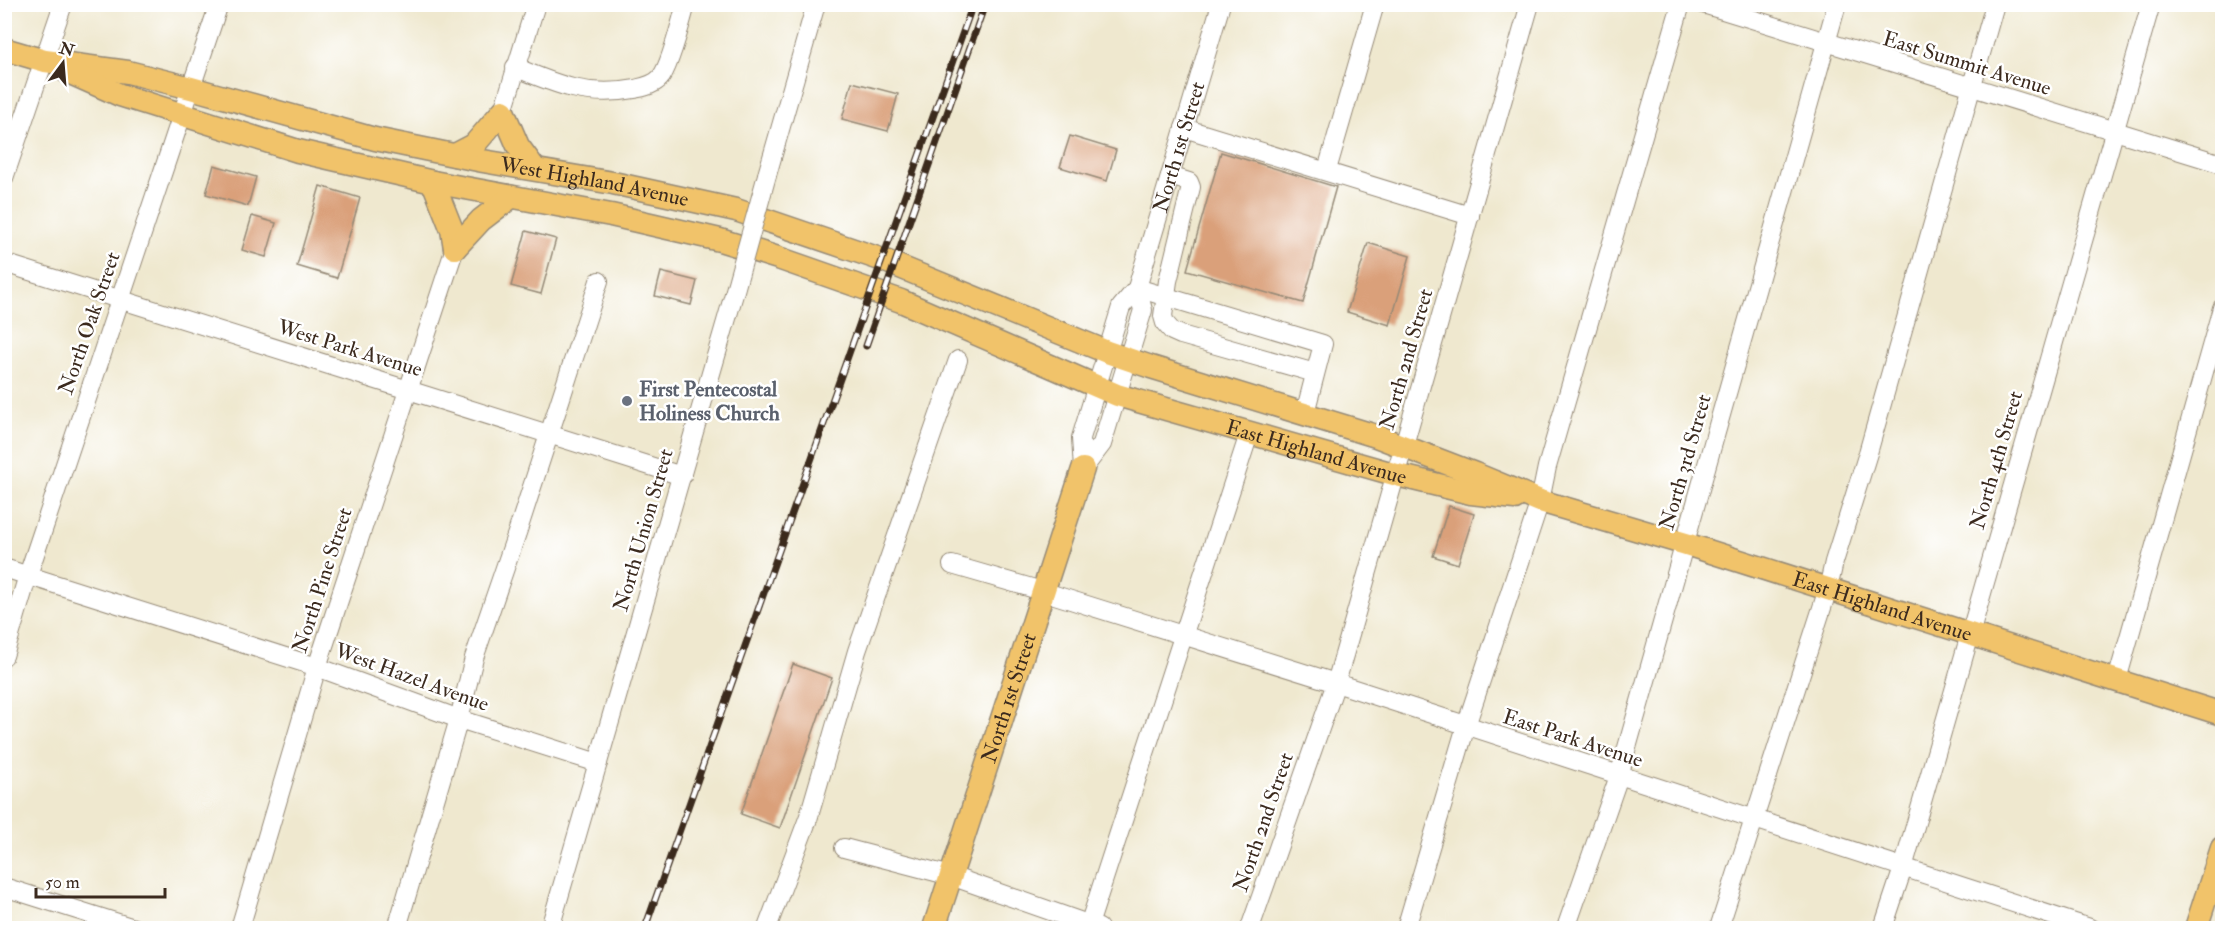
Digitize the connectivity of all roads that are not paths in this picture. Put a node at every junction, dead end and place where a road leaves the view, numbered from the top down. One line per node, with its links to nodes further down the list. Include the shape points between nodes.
1 (63, 4): 16 (street)
2 (219, 4): 18 (street, North Oak Street)
3 (536, 4): 17 (street)
4 (687, 4): 17 (street, via 661,78 647,86 617,92 582,92)
5 (816, 4): 51 (street, North Union Street, bridge)
6 (1221, 4): 22 (street, North 1st Street)
7 (1375, 4): 27 (street)
8 (1530, 4): 32 (street, North 2nd Street)
9 (1681, 4): 52 (street)
10 (1703, 4): 14 (street, East Summit Avenue)
11 (1837, 4): 14 (street, North 3rd Street)
12 (1995, 4): 19 (street)
13 (2151, 4): 23 (street, North 4th Street)
14 (1826, 42): 19 (street, East Summit Avenue); 53 (street, North 3rd Street)
15 (4, 49): 16 (main road, West Highland Avenue)
16 (45, 61): 18 (main road, West Highland Avenue, via 128,72); 21 (main road, West Highland Avenue, via 120,95); 29 (street)
17 (515, 67): 20 (street)
18 (191, 88): 21 (street, North Oak Street); 24 (main road, West Highland Avenue, via 375,139)
19 (1971, 88): 23 (street, East Summit Avenue); 57 (street)
20 (502, 111): 24 (main road, via 474,145); 26 (main road, via 518,146)
21 (182, 116): 30 (main road, West Highland Avenue, via 298,151); 38 (street, North Oak Street)
22 (1184, 128): 27 (street); 28 (street, North 1st Street)
23 (2114, 132): 25 (street, East Summit Avenue); 59 (street, North 4th Street)
24 (455, 155): 26 (main road, West Highland Avenue)
25 (2223, 164)
26 (535, 169): 40 (main road, West Highland Avenue, via 687,198 779,223 883,260)
27 (1327, 170): 32 (street)
28 (1170, 176): 36 (street, North 1st Street); 37 (street, via 1189,182 1191,187)
29 (4, 178)
30 (433, 182): 31 (main road, West Highland Avenue); 33 (main road, via 447,214)
31 (511, 197): 33 (main road, via 481,220); 44 (main road, West Highland Avenue, via 670,227 778,258 901,301)
32 (1470, 216): 48 (street, North 2nd Street)
33 (455, 248): 43 (street, North Pine Street)
34 (4, 263): 38 (street, West Park Avenue)
35 (599, 281): 46 (street)
36 (1137, 288): 37 (street); 40 (street, North 1st Street, via 1143,310)
37 (1166, 296): 42 (street, via 1163,316 1172,331); 42 (street, via 1323,344)
38 (121, 300): 43 (street, West Park Avenue); 56 (street, North Oak Street)
39 (2223, 308): 63 (street)
40 (1118, 355): 44 (street, North 1st Street); 45 (main road, East Highland Avenue)
41 (958, 360): 81 (street, via 857,651 809,816)
42 (1315, 373): 45 (street)
43 (410, 390): 46 (street, West Park Avenue); 62 (street, North Pine Street)
44 (1107, 391): 47 (main road, East Highland Avenue); 49 (street, North 1st Street, via 1081,438)
45 (1305, 413): 48 (main road, East Highland Avenue)
46 (548, 433): 51 (street, West Park Avenue); 66 (street, via 474,658)
47 (1250, 434): 50 (main road, East Highland Avenue); 60 (street)
48 (1405, 446): 50 (street, North 2nd Street); 52 (main road, East Highland Avenue)
49 (1083, 469): 58 (main road, North 1st Street)
50 (1397, 475): 52 (main road, East Highland Avenue, via 1471,493); 64 (street, North 2nd Street)
51 (682, 476): 68 (street, North Union Street)
52 (1540, 501): 53 (main road, East Highland Avenue); 67 (street)
53 (1686, 544): 57 (main road, East Highland Avenue); 69 (street, North 3rd Street)
54 (952, 565): 58 (street)
55 (4, 568): 56 (street, West Hazel Avenue)
56 (28, 575): 61 (street, North Oak Street); 62 (street, West Hazel Avenue)
57 (1828, 589): 59 (main road, East Highland Avenue); 70 (street)
58 (1042, 591): 60 (street, East Park Avenue); 74 (main road, North 1st Street)
59 (1969, 633): 63 (main road, East Highland Avenue); 73 (street, North 4th Street)
60 (1183, 635): 64 (street, East Park Avenue); 76 (street)
61 (4, 656)
62 (317, 667): 66 (street, West Hazel Avenue); 78 (street, North Pine Street)
63 (2117, 680): 65 (main road, East Highland Avenue)
64 (1336, 683): 67 (street, East Park Avenue); 83 (street, North 2nd Street)
65 (2223, 714)
66 (459, 719): 68 (street, West Hazel Avenue); 79 (street)
67 (1466, 726): 69 (street, East Park Avenue); 84 (street)
68 (598, 763): 80 (street, North Union Street)
69 (1619, 776): 70 (street, East Park Avenue); 85 (street, North 3rd Street)
70 (1754, 820): 73 (street, East Park Avenue); 86 (street)
71 (844, 848): 74 (street)
72 (2223, 848): 89 (main road)
73 (1903, 868): 87 (street, North 4th Street); 88 (street, East Park Avenue)
74 (951, 876): 76 (street); 82 (main road, North 1st Street)
75 (4, 887): 77 (street)
76 (1092, 927)
77 (134, 928)
78 (240, 928)
79 (397, 928)
80 (550, 928)
81 (767, 928)
82 (934, 928)
83 (1250, 928)
84 (1406, 928)
85 (1566, 928)
86 (1719, 928)
87 (1883, 928)
88 (2090, 928)
89 (2196, 928)

